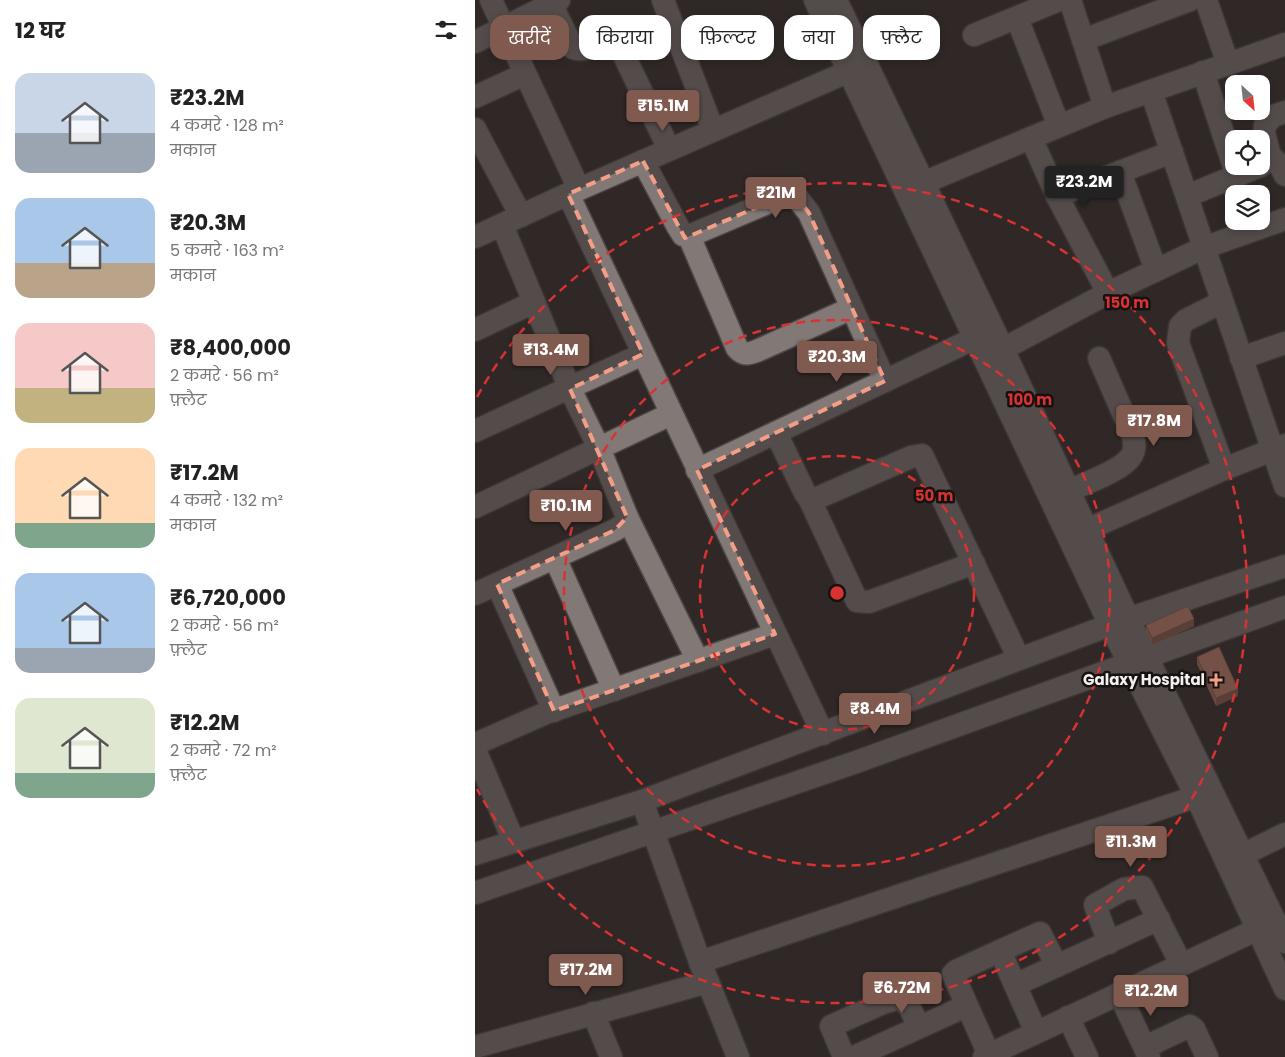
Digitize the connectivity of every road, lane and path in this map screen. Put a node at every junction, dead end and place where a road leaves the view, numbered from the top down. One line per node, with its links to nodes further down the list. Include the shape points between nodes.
1 (491, 0): 10 (street)
2 (663, 0): 29 (street)
3 (815, 0): 20 (street)
4 (836, 0): 20 (street)
5 (1059, 0): 12 (street)
6 (1070, 0): 15 (street)
7 (1190, 0): 15 (street)
8 (1206, 0): 19 (street)
9 (555, 2): 11 (street); 32 (street, via 573,48 579,50 612,40 618,43)
10 (497, 15)
11 (529, 15)
12 (1017, 18): 14 (street); 27 (street)
13 (490, 34): 16 (street)
14 (974, 35)
15 (1083, 40): 25 (street)
16 (475, 42)
17 (1285, 44): 19 (street)
18 (518, 60): 22 (street)
19 (1228, 64): 21 (street)
20 (857, 67): 29 (street); 39 (street)
21 (1203, 72): 23 (street); 38 (street)
22 (525, 74): 24 (street); 40 (street)
23 (1151, 91): 25 (street); 33 (street)
24 (475, 97)
25 (1105, 107): 27 (street)
26 (1285, 112): 30 (street, via 1273,116)
27 (1059, 126): 31 (street)
28 (475, 129): 44 (street)
29 (713, 130): 32 (street)
30 (1264, 130)
31 (1031, 138): 39 (street); 41 (street)
32 (669, 150): 34 (street)
33 (1172, 152): 36 (street); 42 (street)
34 (643, 161): 40 (street); 45 (street, via 678,227 683,235)
35 (1270, 163): 37 (street, via 1279,164)
36 (1120, 172): 41 (street); 48 (street)
37 (1285, 175)
38 (1237, 176): 42 (street)
39 (915, 186): 55 (street)
40 (573, 192): 44 (street); 56 (street)
41 (1057, 196): 49 (street)
42 (1187, 196): 47 (street)
43 (1285, 219): 47 (street)
44 (511, 221): 46 (street); 50 (street)
45 (689, 236): 52 (street, via 793,192 809,213); 52 (street, via 741,352 747,354 759,350)
46 (475, 237)
47 (1203, 248): 48 (street); 51 (street)
48 (1156, 270): 49 (street)
49 (1108, 293): 55 (street)
50 (534, 302): 53 (street); 60 (street)
51 (1222, 302): 58 (street); 66 (street, via 1186,320 1180,326 1178,342)
52 (852, 308): 59 (street)
53 (475, 330)
54 (1285, 343): 58 (street)
55 (989, 344): 59 (street); 69 (street); 80 (street)
56 (643, 354): 60 (street); 61 (street)
57 (1099, 358): 69 (street, via 1135,446 1133,454 1121,466)
58 (1241, 358): 64 (street)
59 (885, 382): 63 (street)
60 (569, 388): 62 (street); 65 (street)
61 (671, 414): 65 (street); 67 (street)
62 (475, 430)
63 (776, 433): 67 (street); 70 (street)
64 (1279, 447): 66 (street); 68 (street)
65 (599, 448): 71 (street); 72 (street)
66 (1224, 469): 73 (street)
67 (697, 470): 81 (street)
68 (1285, 486)
69 (1068, 491): 73 (street)
70 (809, 498): 75 (street, via 853,596 863,603); 75 (street, via 815,499 911,456 922,456)
71 (475, 507)
72 (627, 518): 74 (street, via 615,530); 84 (street)
73 (1086, 530): 80 (street)
74 (555, 558): 77 (street); 85 (street)
75 (974, 563): 82 (street)
76 (1285, 566): 80 (street)
77 (497, 584): 78 (street); 86 (street)
78 (475, 594)
79 (1285, 607): 83 (street)
80 (1119, 622): 82 (street); 83 (street)
81 (775, 634): 84 (street); 87 (street)
82 (1019, 659): 87 (street)
83 (1137, 660): 89 (street); 91 (street)
84 (698, 661): 85 (street)
85 (614, 690): 86 (street)
86 (554, 711): 88 (street, via 490,736 479,742)
87 (823, 734): 90 (street)
88 (475, 750): 93 (street)
89 (1204, 794): 95 (street); 104 (street)
90 (642, 801): 91 (street); 93 (street)
91 (653, 834): 96 (street); 104 (street)
92 (1285, 834): 95 (street)
93 (514, 842): 94 (street)
94 (475, 854)
95 (1235, 859): 98 (street)
96 (475, 893)
97 (1159, 919): 100 (street); 100 (street, via 1143,887 1124,889 1095,905); 102 (street)
98 (1266, 925): 99 (street); 102 (street); 106 (street)
99 (1285, 942)
100 (1109, 943): 103 (street)
101 (1000, 951): 103 (street, via 1040,933); 105 (street); 108 (street, via 953,974)
102 (1181, 964): 107 (street)
103 (1057, 966): 105 (street)
104 (704, 972): 109 (street); 118 (street)
105 (1015, 985): 112 (street)
106 (1285, 989)
107 (1119, 993): 110 (street); 114 (street)
108 (967, 1006): 111 (street); 115 (street)
109 (593, 1014): 113 (street); 117 (street)
110 (1067, 1017): 112 (street); 121 (street)
111 (919, 1027): 119 (street, via 901,998 883,1003 831,1026); 120 (street)
112 (1036, 1032): 115 (street)
113 (475, 1047)
114 (1147, 1052): 116 (street, via 1190,1026)
115 (988, 1056)
116 (1205, 1056)
117 (611, 1057)
118 (737, 1057)
119 (844, 1057)
120 (854, 1057)
121 (1087, 1057)

